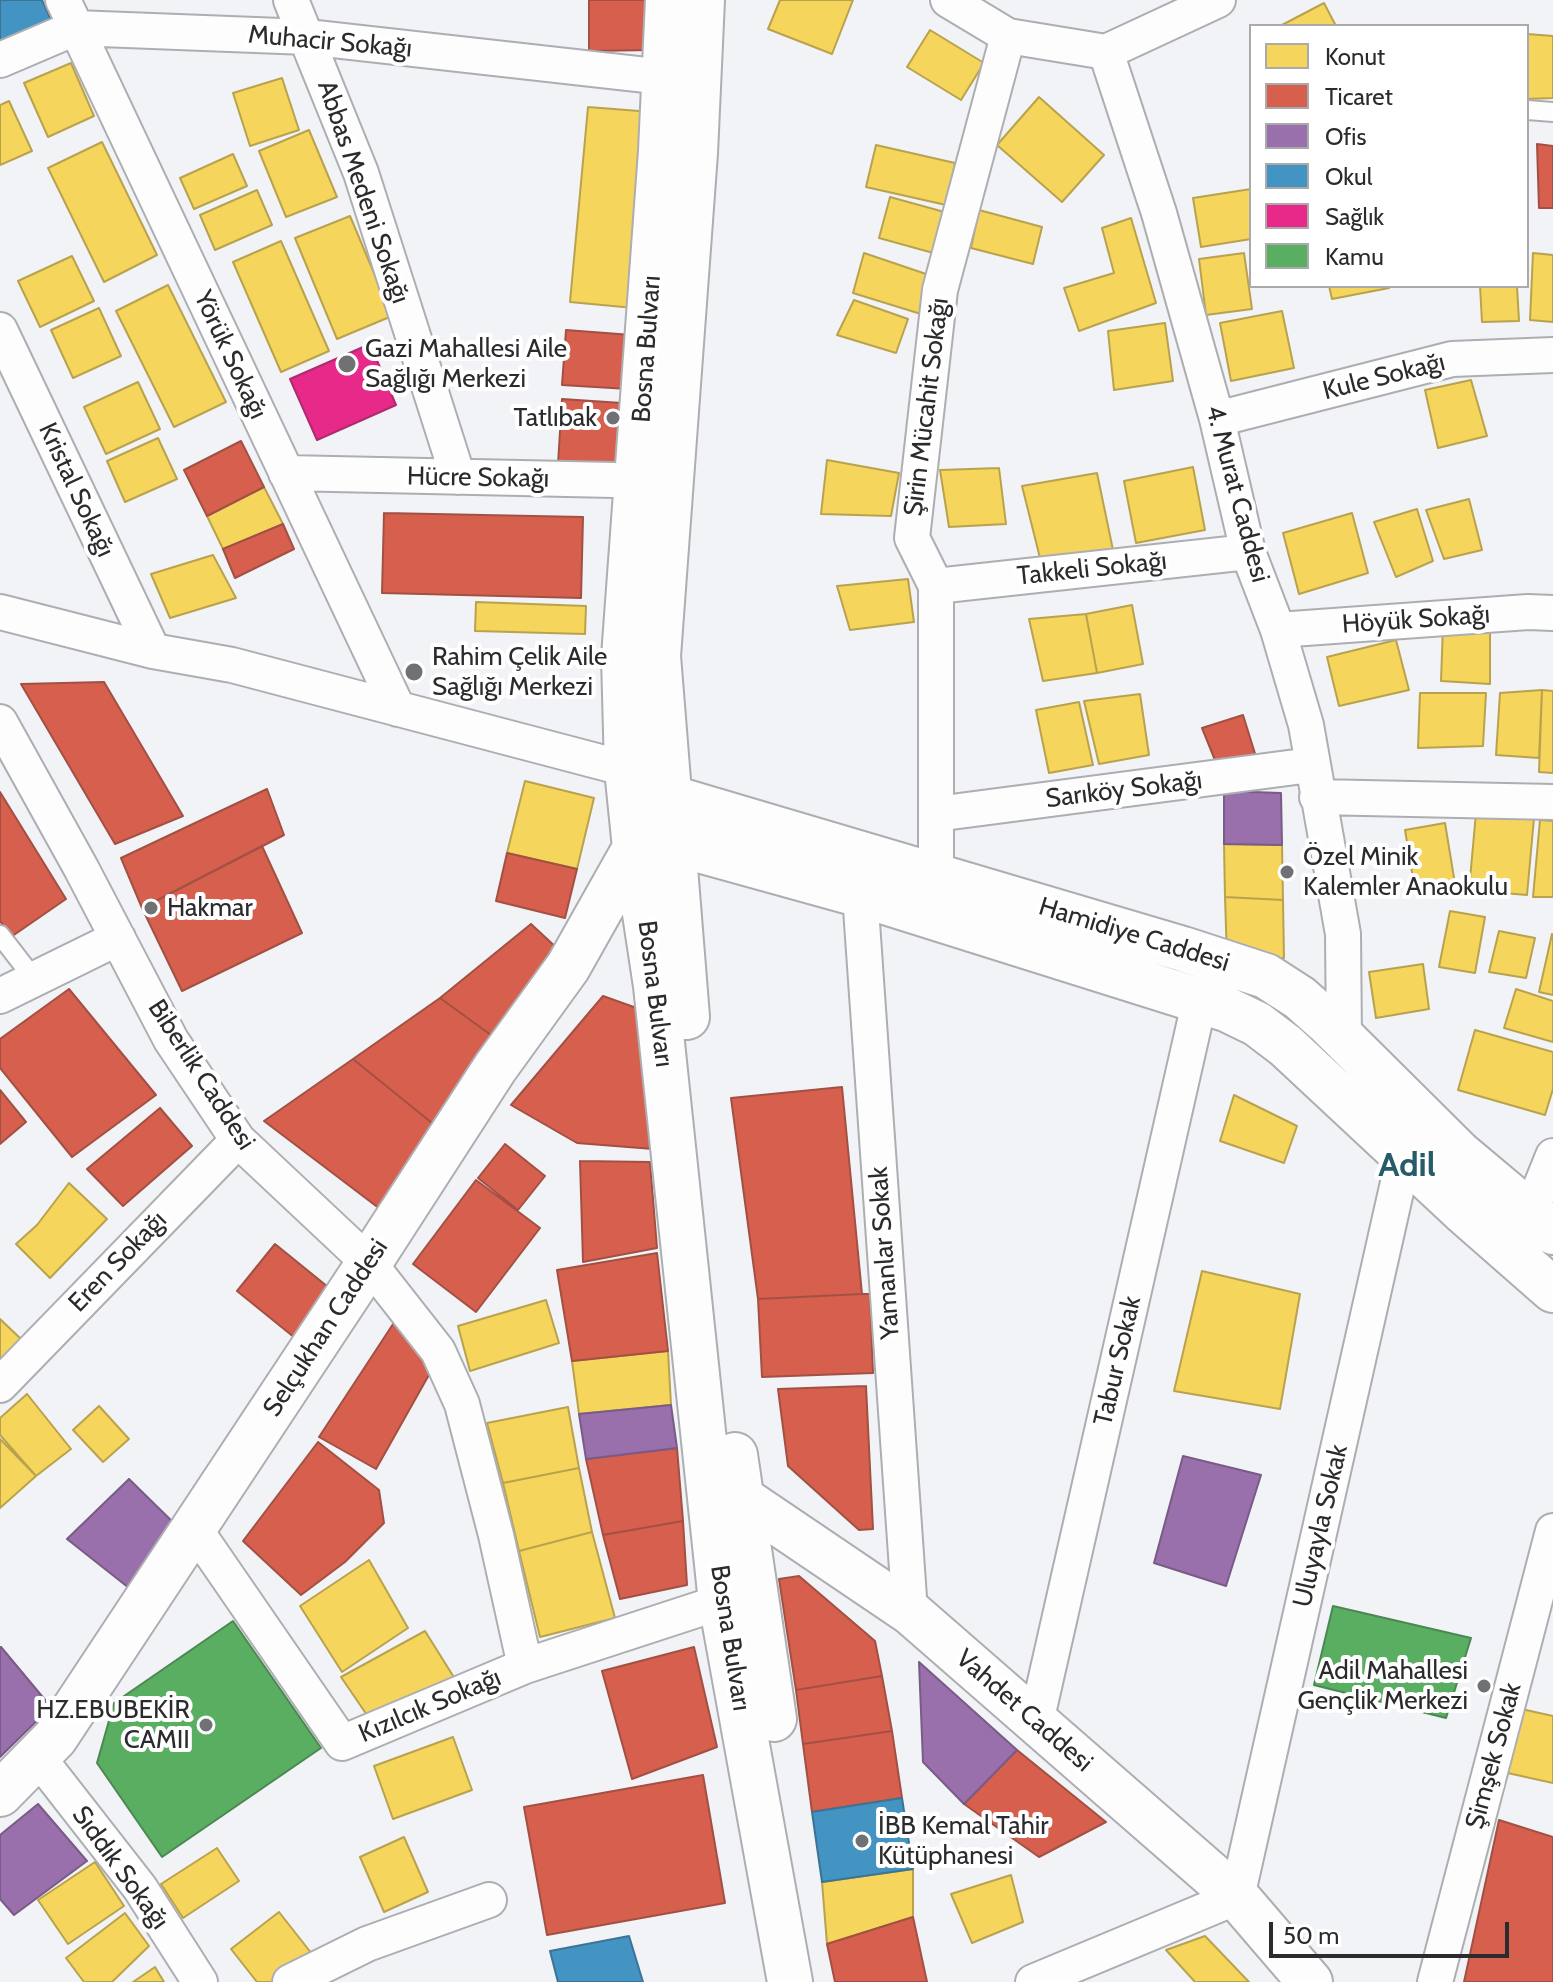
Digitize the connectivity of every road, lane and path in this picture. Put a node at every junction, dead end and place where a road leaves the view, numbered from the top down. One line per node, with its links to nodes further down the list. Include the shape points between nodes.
1 (291, 0): 8 (street, Abbas Medeni Sokağı)
2 (668, 0): 11 (street, Bosna Bulvarı)
3 (702, 0): 19 (street, Bosna Bulvarı, via 694,168)
4 (948, 0): 7 (street)
5 (1218, 0): 9 (street)
6 (69, 14): 8 (street, Muhacir Sokağı); 10 (street, Muhacir Sokağı); 17 (street, Yörük Sokağı)
7 (1008, 36): 9 (street); 21 (street, Şirin Mücahit Sokağı, via 940,290 912,538)
8 (307, 37): 11 (street, Muhacir Sokağı); 18 (street, Abbas Medeni Sokağı, via 361,173)
9 (1106, 52): 16 (street, 4. Murat Caddesi, via 1159,213)
10 (0, 60)
11 (664, 77): 19 (street, Bosna Bulvarı)
12 (1529, 110): 13 (lane)
13 (1553, 112)
14 (0, 330): 25 (street, Kristal Sokağı)
15 (1553, 355): 16 (street, Kule Sokağı, via 1452,359)
16 (1217, 419): 20 (street, 4. Murat Caddesi)
17 (286, 473): 18 (street, Hücre Sokağı); 26 (street, Yörük Sokağı)
18 (458, 477): 19 (street, Hücre Sokağı)
19 (654, 481): 29 (street, Bosna Bulvarı, via 658,656)
20 (1248, 552): 21 (street, Takkeli Sokağı); 24 (street, 4. Murat Caddesi)
21 (936, 586): 31 (street, Şirin Mücahit Sokağı)
22 (0, 612): 25 (street)
23 (1553, 613): 24 (street, Höyük Sokağı)
24 (1278, 630): 28 (street, 4. Murat Caddesi, via 1306,725)
25 (153, 651): 26 (street, via 232,665)
26 (398, 709): 29 (street)
27 (0, 722): 36 (street, Biberlik Caddesi)
28 (1314, 781): 30 (street, Sarıköy Sokağı); 31 (street, Sarıköy Sokağı); 40 (street, 4. Murat Caddesi, via 1343,934)
29 (642, 789): 32 (street, Bosna Bulvarı); 33 (street, Hamidiye Caddesi)
30 (1553, 802)
31 (936, 814): 33 (street, Şirin Mücahit Sokağı)
32 (654, 846): 34 (street, Hamidiye Caddesi); 46 (street, Selçukhan Caddesi, via 495,1068); 49 (street, Bosna Bulvarı, via 688,1028 720,1349)
33 (936, 876): 40 (street, Hamidiye Caddesi, via 1266,976)
34 (860, 894): 39 (street, Hamidiye Caddesi); 53 (street, Yamanlar Sokak)
35 (0, 935): 37 (lane)
36 (118, 938): 37 (street); 42 (street, Biberlik Caddesi, via 171,1040)
37 (34, 979): 38 (street)
38 (0, 996)
39 (1200, 999): 43 (street, Hamidiye Caddesi, via 1257,1024 1277,1039); 55 (street, Tabur Sokak)
40 (1344, 1038): 41 (street, Hamidiye Caddesi)
41 (1401, 1095): 43 (street); 45 (street, Hamidiye Caddesi, via 1460,1154)
42 (238, 1140): 46 (street, Biberlik Caddesi); 48 (street, Eren Sokağı)
43 (1404, 1156): 47 (street, Hamidiye Caddesi); 58 (street, Uluyayla Sokak)
44 (1553, 1156): 45 (street)
45 (1542, 1223)
46 (369, 1263): 50 (street, Selçukhan Caddesi); 54 (street, Biberlik Caddesi, via 438,1351 462,1404)
47 (1553, 1290)
48 (0, 1385)
49 (725, 1486): 52 (street, Bosna Bulvarı); 53 (street, Vahdet Caddesi); 63 (street, Bosna Bulvarı, via 765,1665)
50 (194, 1528): 54 (street, Kızılcık Sokağı, via 342,1743); 56 (street, Selçukhan Caddesi, via 55,1738)
51 (1553, 1531): 66 (street, Şimşek Sokak)
52 (721, 1602): 54 (street, Kızılcık Sokağı); 62 (street, Bosna Bulvarı)
53 (910, 1612): 55 (street, Vahdet Caddesi)
54 (525, 1666)
55 (1036, 1722): 58 (street, Vahdet Caddesi)
56 (37, 1756): 57 (street, Selçukhan Caddesi); 60 (street, Sıddık Sokağı, via 140,1888)
57 (0, 1794)
58 (1237, 1897): 64 (street); 65 (street, Vahdet Caddesi)
59 (489, 1900): 61 (street, via 367,1944)
60 (200, 1982)
61 (290, 1982)
62 (790, 1982)
63 (817, 1982)
64 (1033, 1982)
65 (1310, 1982)
66 (1435, 1982)

